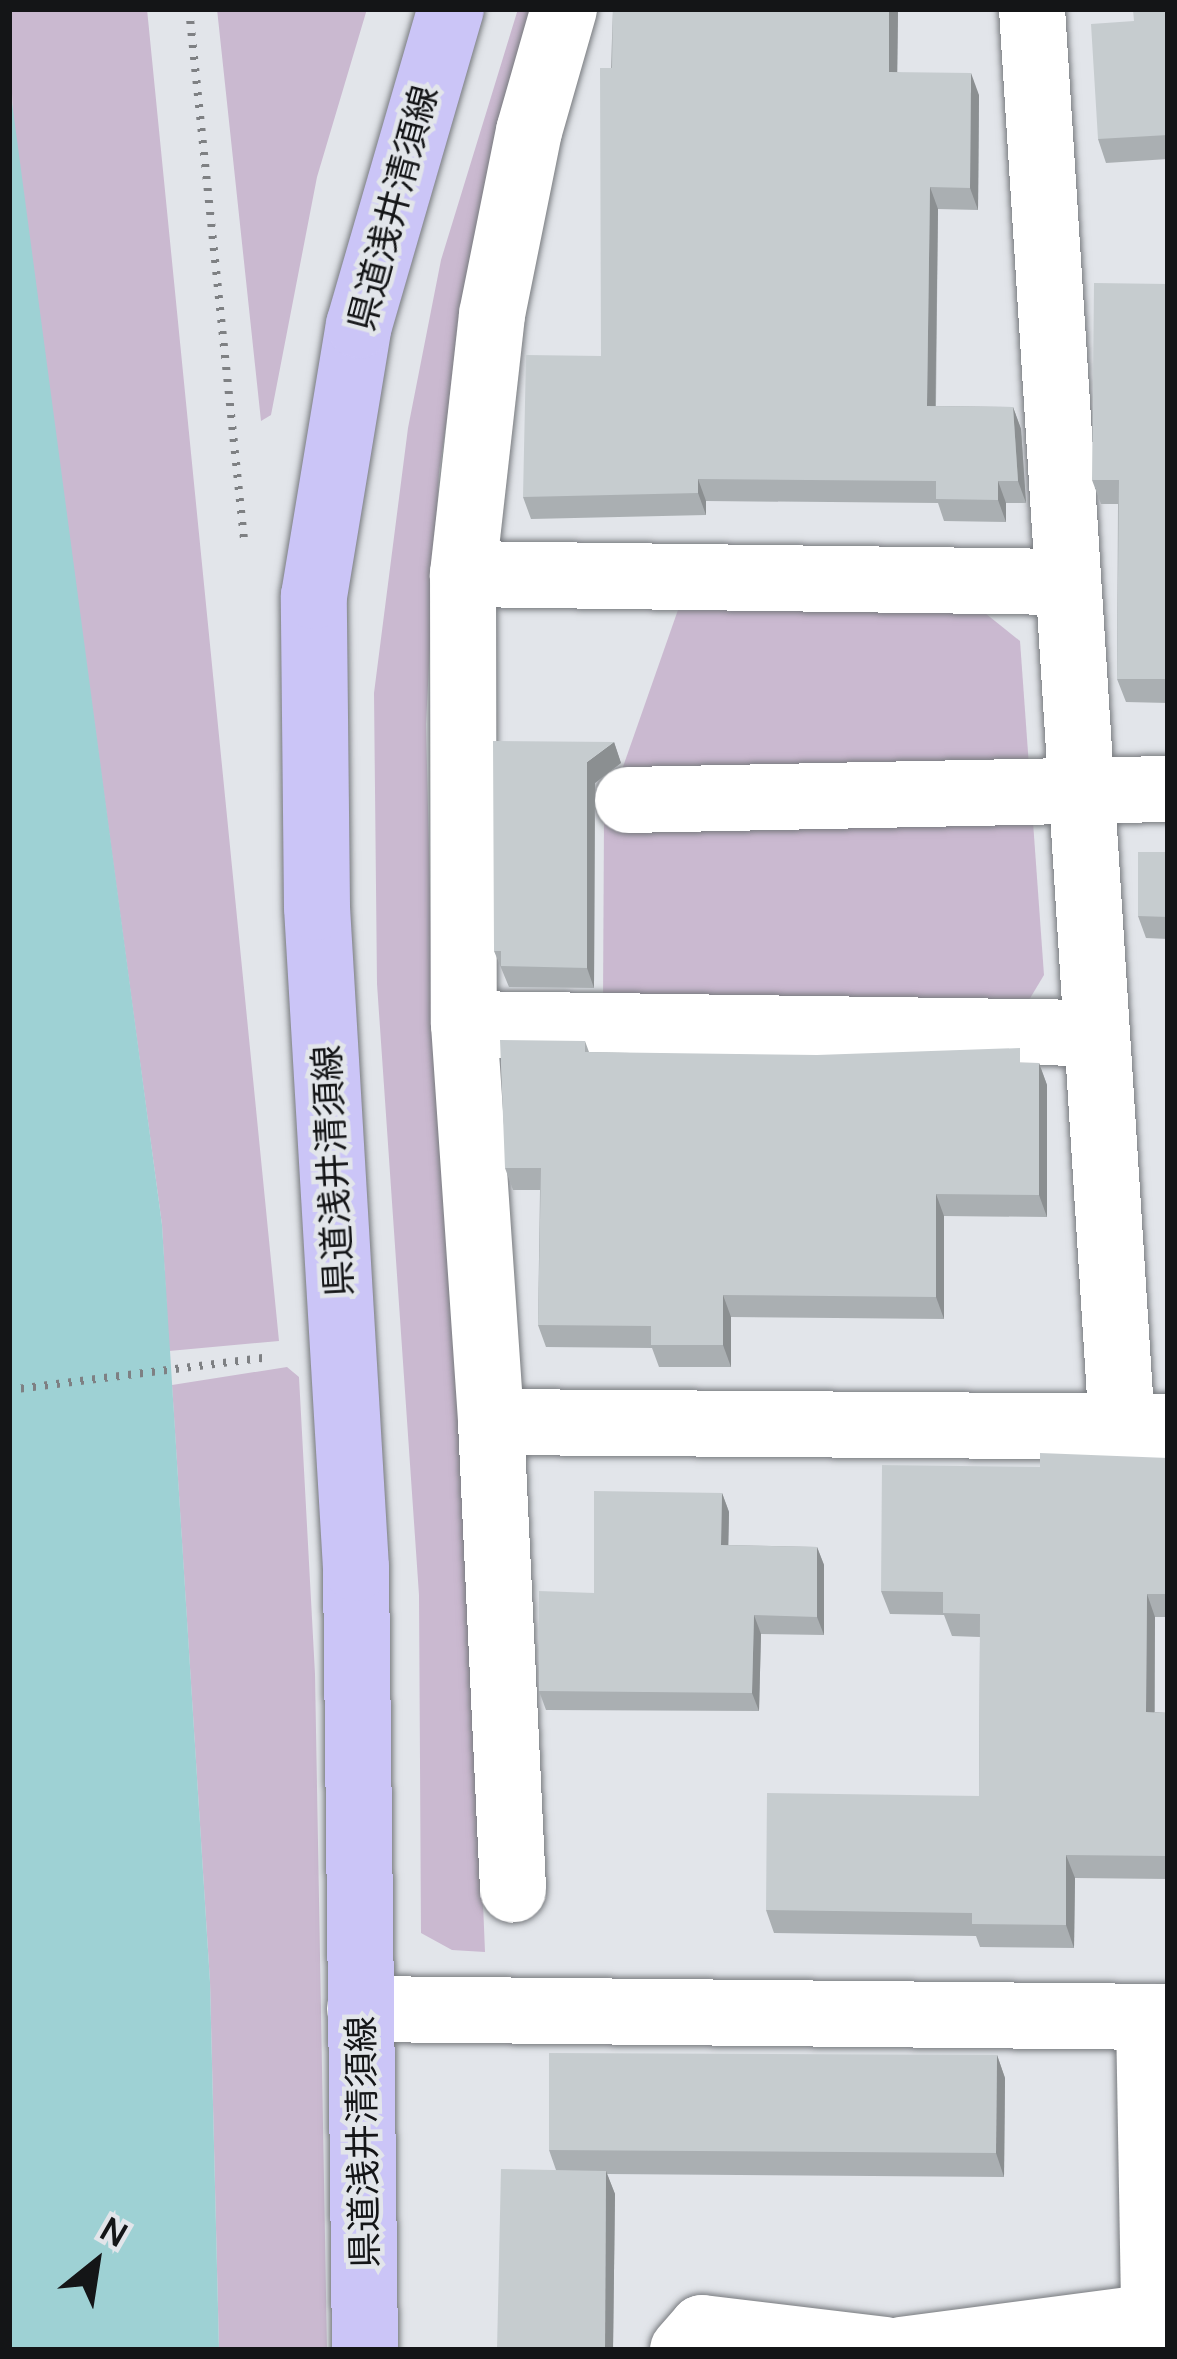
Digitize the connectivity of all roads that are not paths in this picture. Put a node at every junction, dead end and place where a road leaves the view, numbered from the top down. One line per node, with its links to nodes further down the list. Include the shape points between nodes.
1 (451, 9): 14 (main road, 県道浅井清須線, via 359,325 314,596 317,907 356,1568)
2 (564, 9): 4 (street, via 529,130 492,315)
3 (1031, 9): 5 (street)
4 (463, 574): 5 (street); 9 (street)
5 (1068, 582): 6 (street)
6 (1082, 788): 7 (street); 8 (street); 10 (street)
7 (1168, 789)
8 (628, 800)
9 (464, 1024): 10 (street); 11 (street)
10 (1096, 1033): 12 (street)
11 (490, 1422): 12 (street); 13 (street)
12 (1145, 1427)
13 (513, 1889)
14 (360, 2009): 15 (street); 17 (main road, 県道浅井清須線)
15 (1159, 2017): 16 (street)
16 (1161, 2315): 20 (street)
17 (364, 2350)
18 (683, 2350): 19 (street, via 702,2329)
19 (886, 2350)
20 (901, 2350)

